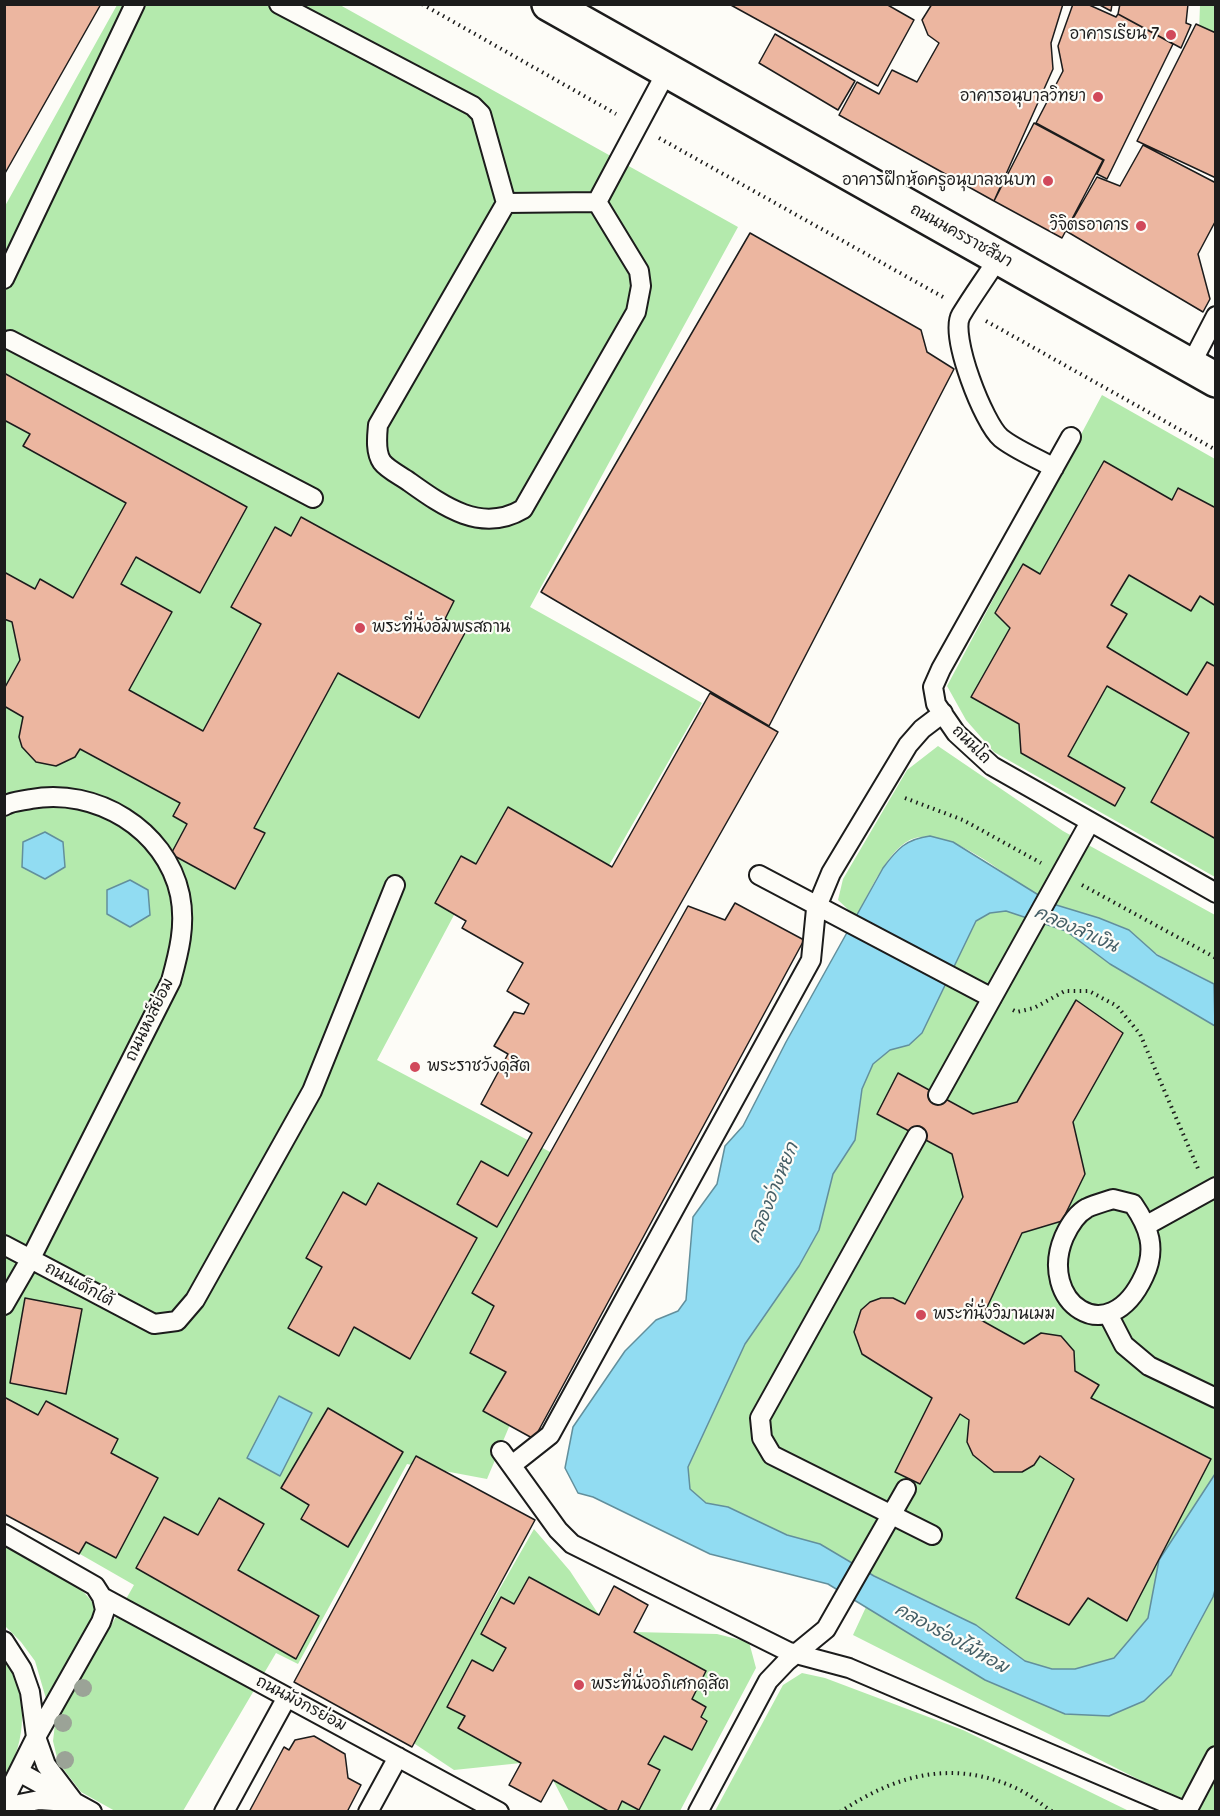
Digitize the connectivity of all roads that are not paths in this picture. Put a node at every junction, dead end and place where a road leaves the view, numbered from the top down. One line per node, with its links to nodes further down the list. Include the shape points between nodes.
1 (135, 4): 8 (lane)
2 (279, 4): 6 (lane, via 478,109)
3 (549, 4): 4 (main road, ถนนนครราชสีมา)
4 (667, 71): 5 (lane); 7 (main road, ถนนนครราชสีมา)
5 (597, 202): 6 (lane); 6 (lane, via 639,271 641,286 636,312 523,509 507,519 490,520 444,507 382,462 377,444 378,425)
6 (506, 203)
7 (999, 257): 11 (main road, ถนนนครราชสีมา); 13 (lane, via 961,315 960,348 988,423 1002,439)
8 (4, 279)
9 (1215, 316): 11 (lane)
10 (6, 340): 14 (lane)
11 (1203, 373)
12 (1071, 436): 13 (lane, ถนนโถ)
13 (1054, 468): 15 (lane, ถนนโถ, via 933,687 936,704)
14 (313, 498)
15 (943, 713): 17 (lane, ถนนโถ, via 956,733 992,766); 21 (lane, via 908,745 831,873)
16 (4, 806): 28 (lane, ถนนหงส์ย่อม, via 52,795 95,802 134,822 163,855 180,895 183,939 171,981)
17 (1090, 822): 20 (lane, ถนนโถ); 22 (lane)
18 (759, 875): 21 (lane)
19 (395, 885): 28 (lane, ถนนเด็กใต้, via 312,1091 195,1300 177,1321 154,1324)
20 (1215, 893)
21 (817, 905): 22 (lane); 38 (lane, via 811,960 550,1435 512,1465 572,1544)
22 (992, 998): 23 (lane)
23 (938, 1095)
24 (917, 1136): 33 (lane, via 760,1418 762,1438 772,1455)
25 (1211, 1189): 26 (lane)
26 (1147, 1225): 30 (lane, via 1149,1265 1123,1307); 30 (lane, via 1132,1204 1113,1199 1085,1209 1066,1233 1058,1267 1065,1293 1078,1311 1091,1316)
27 (4, 1245): 28 (lane, ถนนเด็กใต้)
28 (30, 1260): 29 (lane, ถนนหงส์ย่อม)
29 (4, 1305)
30 (1108, 1314): 31 (lane, via 1124,1345 1149,1366)
31 (1215, 1398)
32 (906, 1489): 33 (lane)
33 (891, 1514): 35 (lane); 38 (lane, via 826,1629)
34 (4, 1534): 36 (lane, ถนนมังกรย่อม, via 95,1586)
35 (932, 1535)
36 (102, 1597): 39 (lane, ถนนมังกรย่อม); 40 (lane, via 105,1610 101,1622)
37 (4, 1641): 40 (lane, via 22,1669 30,1692)
38 (797, 1654): 47 (lane, via 849,1668); 52 (lane, via 768,1681)
39 (287, 1697): 41 (lane, ถนนมังกรย่อม); 49 (lane)
40 (36, 1737): 43 (lane); 45 (lane, via 46,1765)
41 (398, 1756): 50 (lane); 51 (lane, ถนนมังกรย่อม)
42 (1215, 1756): 47 (lane)
43 (19, 1772): 44 (lane); 45 (lane)
44 (4, 1801)
45 (74, 1802): 46 (lane, via 39,1800); 48 (lane)
46 (4, 1807)
47 (1187, 1811)
48 (92, 1812)
49 (224, 1812)
50 (368, 1812)
51 (499, 1812)
52 (698, 1812)

